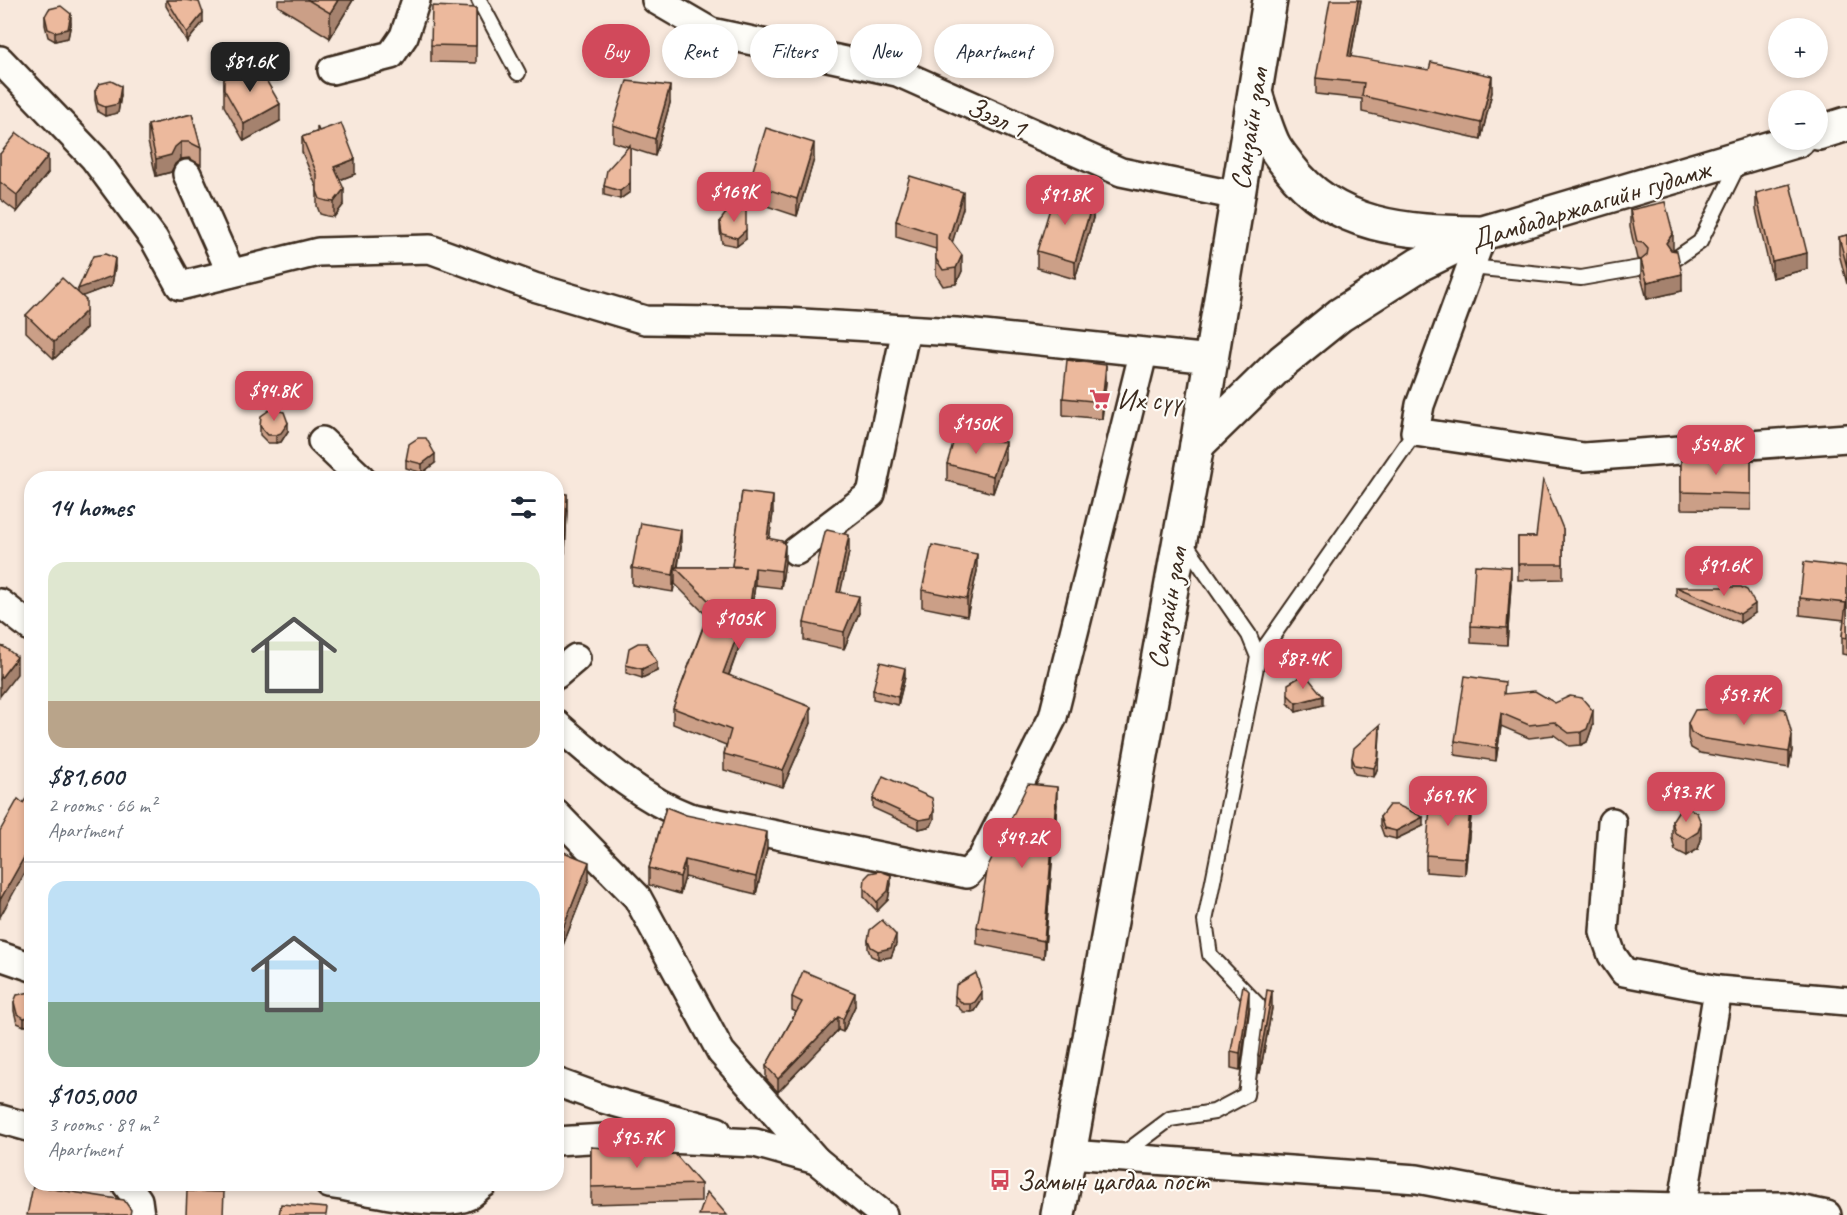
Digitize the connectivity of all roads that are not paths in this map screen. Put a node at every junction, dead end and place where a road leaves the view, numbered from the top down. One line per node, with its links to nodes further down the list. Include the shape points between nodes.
1 (416, 0): 6 (street, via 404,36 391,54)
2 (479, 0): 7 (lane)
3 (656, 0): 14 (street, Зээл 1, via 711,32 897,72 1121,172)
4 (1270, 0): 8 (main road, Санзайн зам)
5 (0, 60): 19 (street, via 94,158 154,239 180,286)
6 (332, 69)
7 (518, 73)
8 (1254, 92): 14 (main road, Санзайн зам); 15 (main road, via 1273,146 1300,182 1335,209 1374,224 1420,232)
9 (1847, 124): 10 (main road)
10 (1828, 130)
11 (1768, 149): 12 (main road, Дамбадаржаагийн гудамж)
12 (1743, 157): 15 (main road, Дамбадаржаагийн гудамж); 16 (lane, via 1700,242)
13 (188, 174): 19 (street)
14 (1238, 196): 22 (main road, Санзайн зам)
15 (1483, 233): 17 (street); 26 (main road, Дамбадаржаагийн гудамж, via 1420,264 1340,315 1283,361)
16 (1675, 260)
17 (1471, 267): 18 (lane, via 1581,278); 23 (street, via 1424,395)
18 (1639, 268)
19 (231, 273): 20 (street, via 318,252 430,249 534,287 645,320)
20 (906, 329): 21 (street); 29 (street, via 871,494)
21 (1143, 354): 22 (street); 33 (street, via 1053,717 982,858 967,874 689,817 660,806)
22 (1211, 359): 26 (main road, Санзайн зам)
23 (1415, 432): 24 (street, via 1584,457); 32 (lane)
24 (1847, 438)
25 (322, 441): 27 (street)
26 (1197, 445): 28 (main road, Санзайн зам)
27 (354, 471)
28 (1180, 536): 32 (lane, via 1249,635); 44 (main road, Санзайн зам)
29 (796, 551)
30 (0, 603): 31 (street)
31 (24, 622)
32 (1258, 657): 45 (lane, via 1206,921 1210,955 1258,1005 1246,1095 1214,1112 1170,1119)
33 (564, 731)
34 (564, 822): 46 (street, via 637,897 722,1053)
35 (1612, 822): 38 (street, via 1604,932 1612,955 1624,972)
36 (0, 956): 37 (street)
37 (24, 965)
38 (1718, 990): 39 (street); 52 (street)
39 (1847, 1001)
40 (564, 1085): 46 (street)
41 (0, 1119): 42 (street)
42 (24, 1126)
43 (564, 1141): 46 (street, via 622,1137 755,1143)
44 (1069, 1154): 45 (street); 55 (main road, Санзайн зам)
45 (1119, 1157): 52 (street, via 1417,1179 1550,1204)
46 (816, 1160): 54 (street)
47 (131, 1191): 53 (street, via 138,1200)
48 (347, 1191): 50 (street)
49 (474, 1191): 51 (street)
50 (379, 1203): 51 (street, via 419,1201)
51 (449, 1208)
52 (1682, 1208): 56 (street, via 1783,1206)
53 (140, 1215)
54 (883, 1215)
55 (1058, 1215)
56 (1827, 1215)

